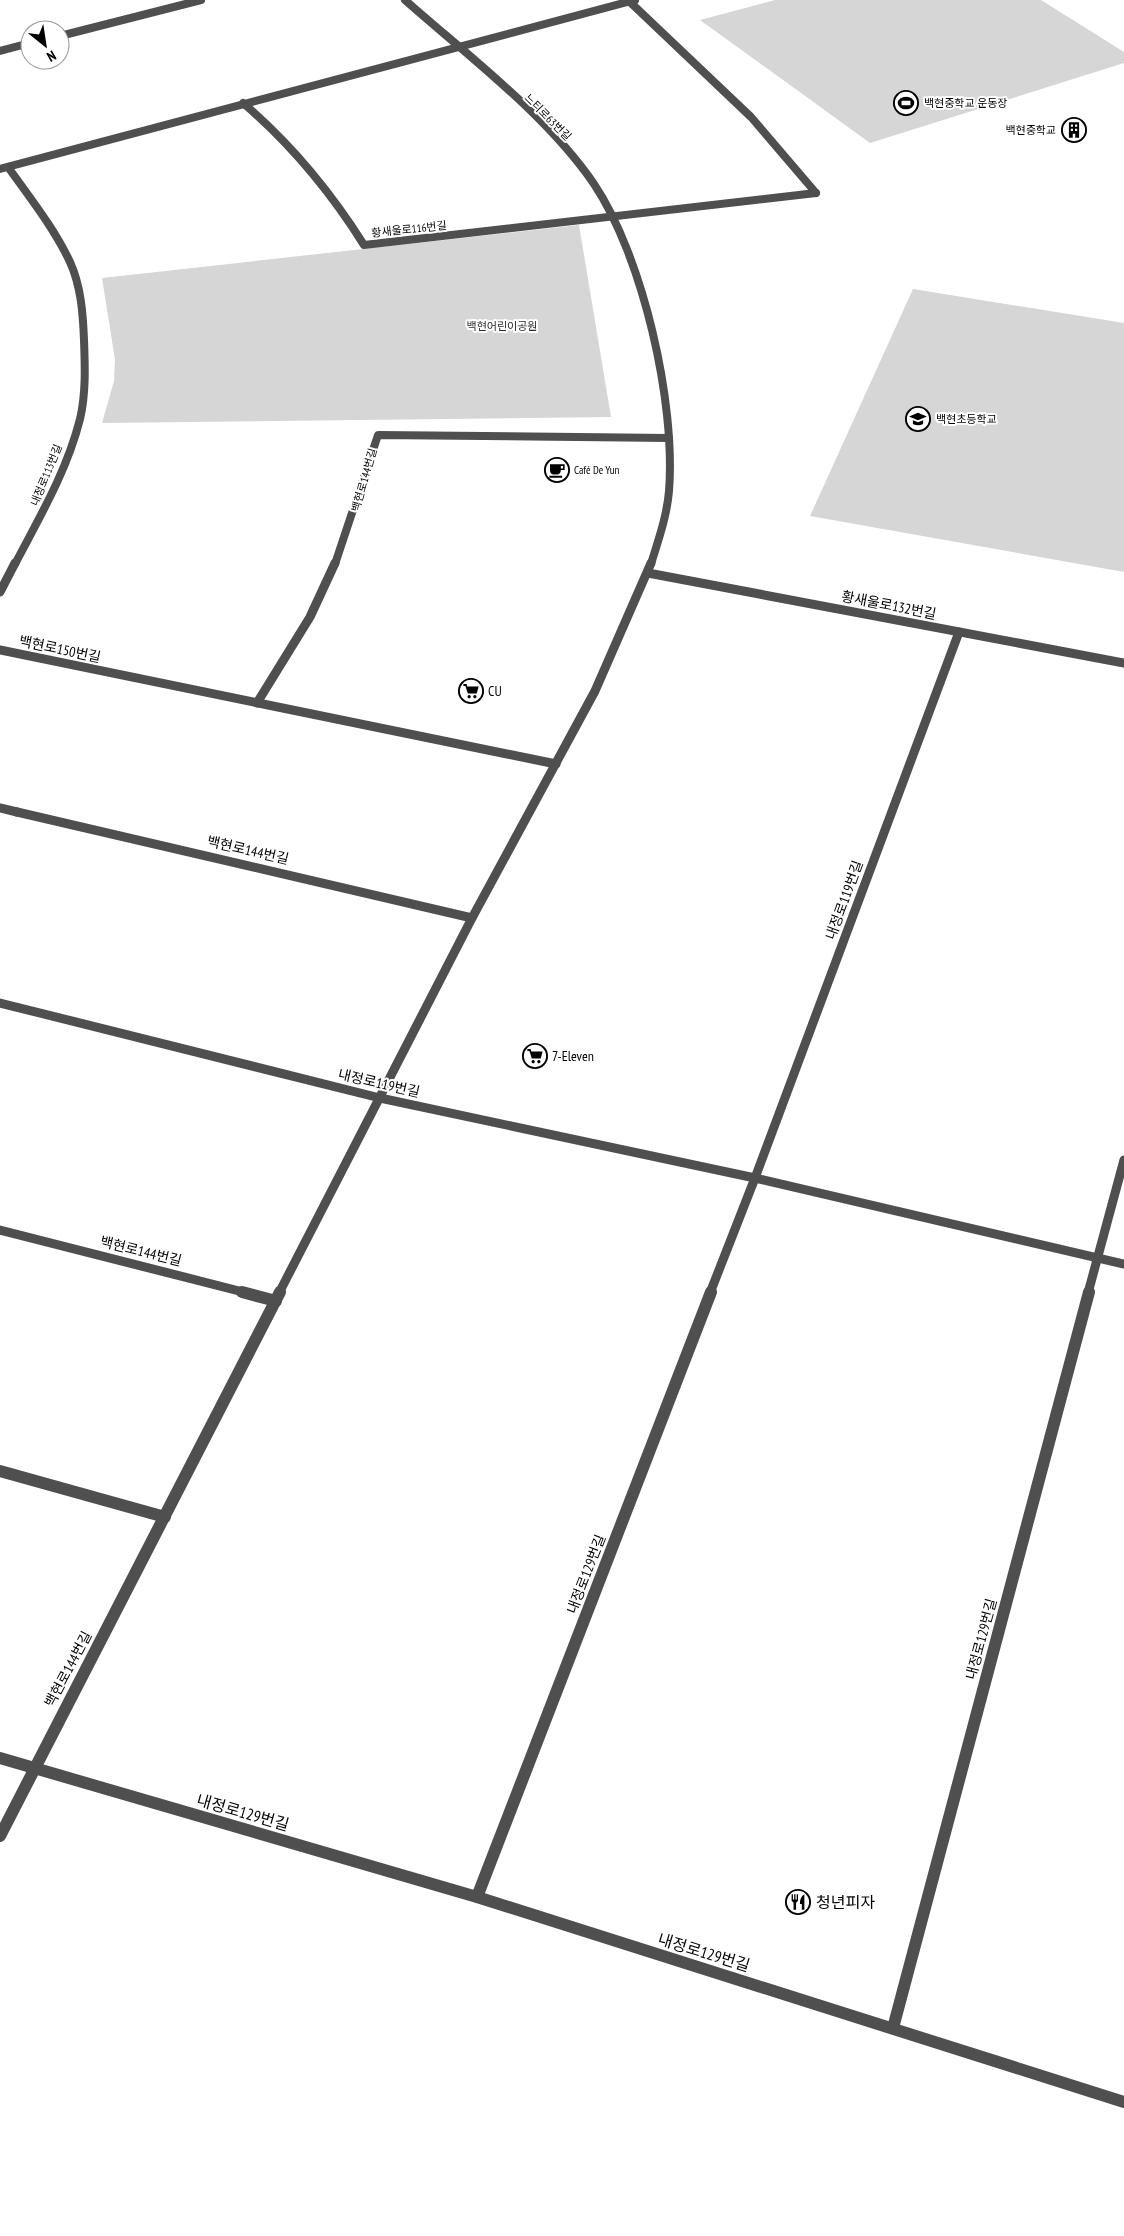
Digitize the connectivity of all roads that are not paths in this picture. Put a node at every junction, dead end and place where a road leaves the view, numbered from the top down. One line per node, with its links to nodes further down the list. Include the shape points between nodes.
1 (202, 0): 4 (street)
2 (405, 0): 6 (street, 느티로63번길)
3 (633, 1): 6 (street); 11 (street, via 776,140 816,193)
4 (70, 33)
5 (20, 46): 7 (street)
6 (456, 47): 8 (street); 11 (street, 느티로63번길, via 514,96 568,151 593,182)
7 (0, 51)
8 (243, 103): 9 (street); 11 (street, 황새울로116번길, via 276,130 326,186 364,245)
9 (8, 167): 10 (street); 15 (street, 내정로113번길, via 58,238 71,264 80,299 84,357 80,418 56,488)
10 (0, 169)
11 (614, 218): 12 (street, 느티로63번길)
12 (638, 278): 13 (street, 백현로144번길, via 655,346)
13 (668, 438): 14 (street, 백현로144번길, via 669,492); 19 (street, 백현로144번길, via 378,435 354,516 327,582)
14 (648, 574): 16 (street, 황새울로132번길); 20 (street, 백현로144번길, via 595,691)
15 (0, 592)
16 (959, 632): 18 (street, 황새울로132번길); 26 (street, 내정로119번길)
17 (0, 650): 19 (street, 백현로150번길)
18 (1124, 663)
19 (257, 703): 20 (street)
20 (556, 764): 22 (street, 백현로144번길)
21 (0, 808): 22 (street, 백현로144번길)
22 (472, 918): 24 (street, 백현로144번길)
23 (0, 1003): 24 (street, 내정로119번길)
24 (380, 1098): 26 (street, 내정로119번길); 30 (street, 백현로144번길)
25 (1124, 1160): 28 (street)
26 (755, 1178): 28 (street, 내정로119번길); 36 (street, 내정로129번길)
27 (0, 1230): 30 (street, 백현로144번길)
28 (1098, 1258): 29 (street, 내정로119번길); 37 (street, 내정로129번길)
29 (1124, 1264)
30 (276, 1301): 32 (street, 백현로144번길)
31 (0, 1471): 32 (street)
32 (165, 1517): 34 (street, 백현로144번길)
33 (0, 1758): 34 (street, 내정로129번길)
34 (34, 1767): 35 (street, 백현로144번길); 36 (street, 내정로129번길)
35 (0, 1836)
36 (477, 1897): 37 (street, 내정로129번길)
37 (893, 2028): 38 (street, 내정로129번길)
38 (1124, 2102)

